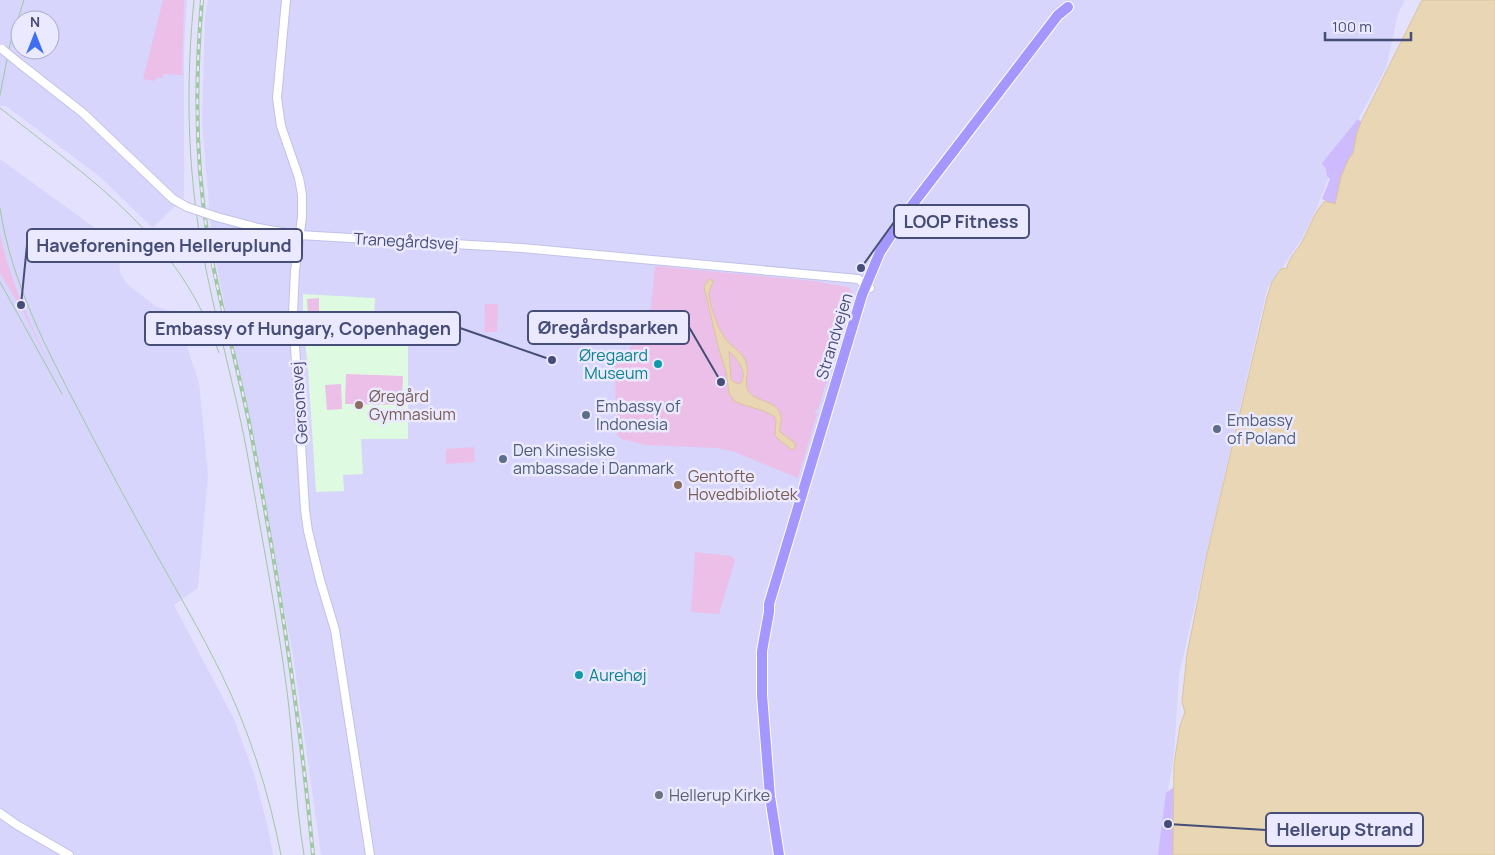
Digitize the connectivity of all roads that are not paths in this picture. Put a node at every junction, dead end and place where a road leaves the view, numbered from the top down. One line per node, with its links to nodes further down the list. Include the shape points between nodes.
1 (286, 0): 4 (street, Gersonsvej, via 277,98 301,188)
2 (1070, 3): 5 (main road, Strandvejen, via 903,217 880,252)
3 (1, 49): 4 (street, Tranegårdsvej, bridge, via 83,113 173,200 217,217)
4 (299, 235): 5 (street, Tranegårdsvej, via 522,248 858,279); 8 (street, Gersonsvej, via 293,313 305,510 335,630)
5 (868, 287): 9 (main road, Strandvejen, via 769,604 762,651 762,695 770,798)
6 (0, 813): 7 (street)
7 (69, 855)
8 (370, 855)
9 (779, 855)

